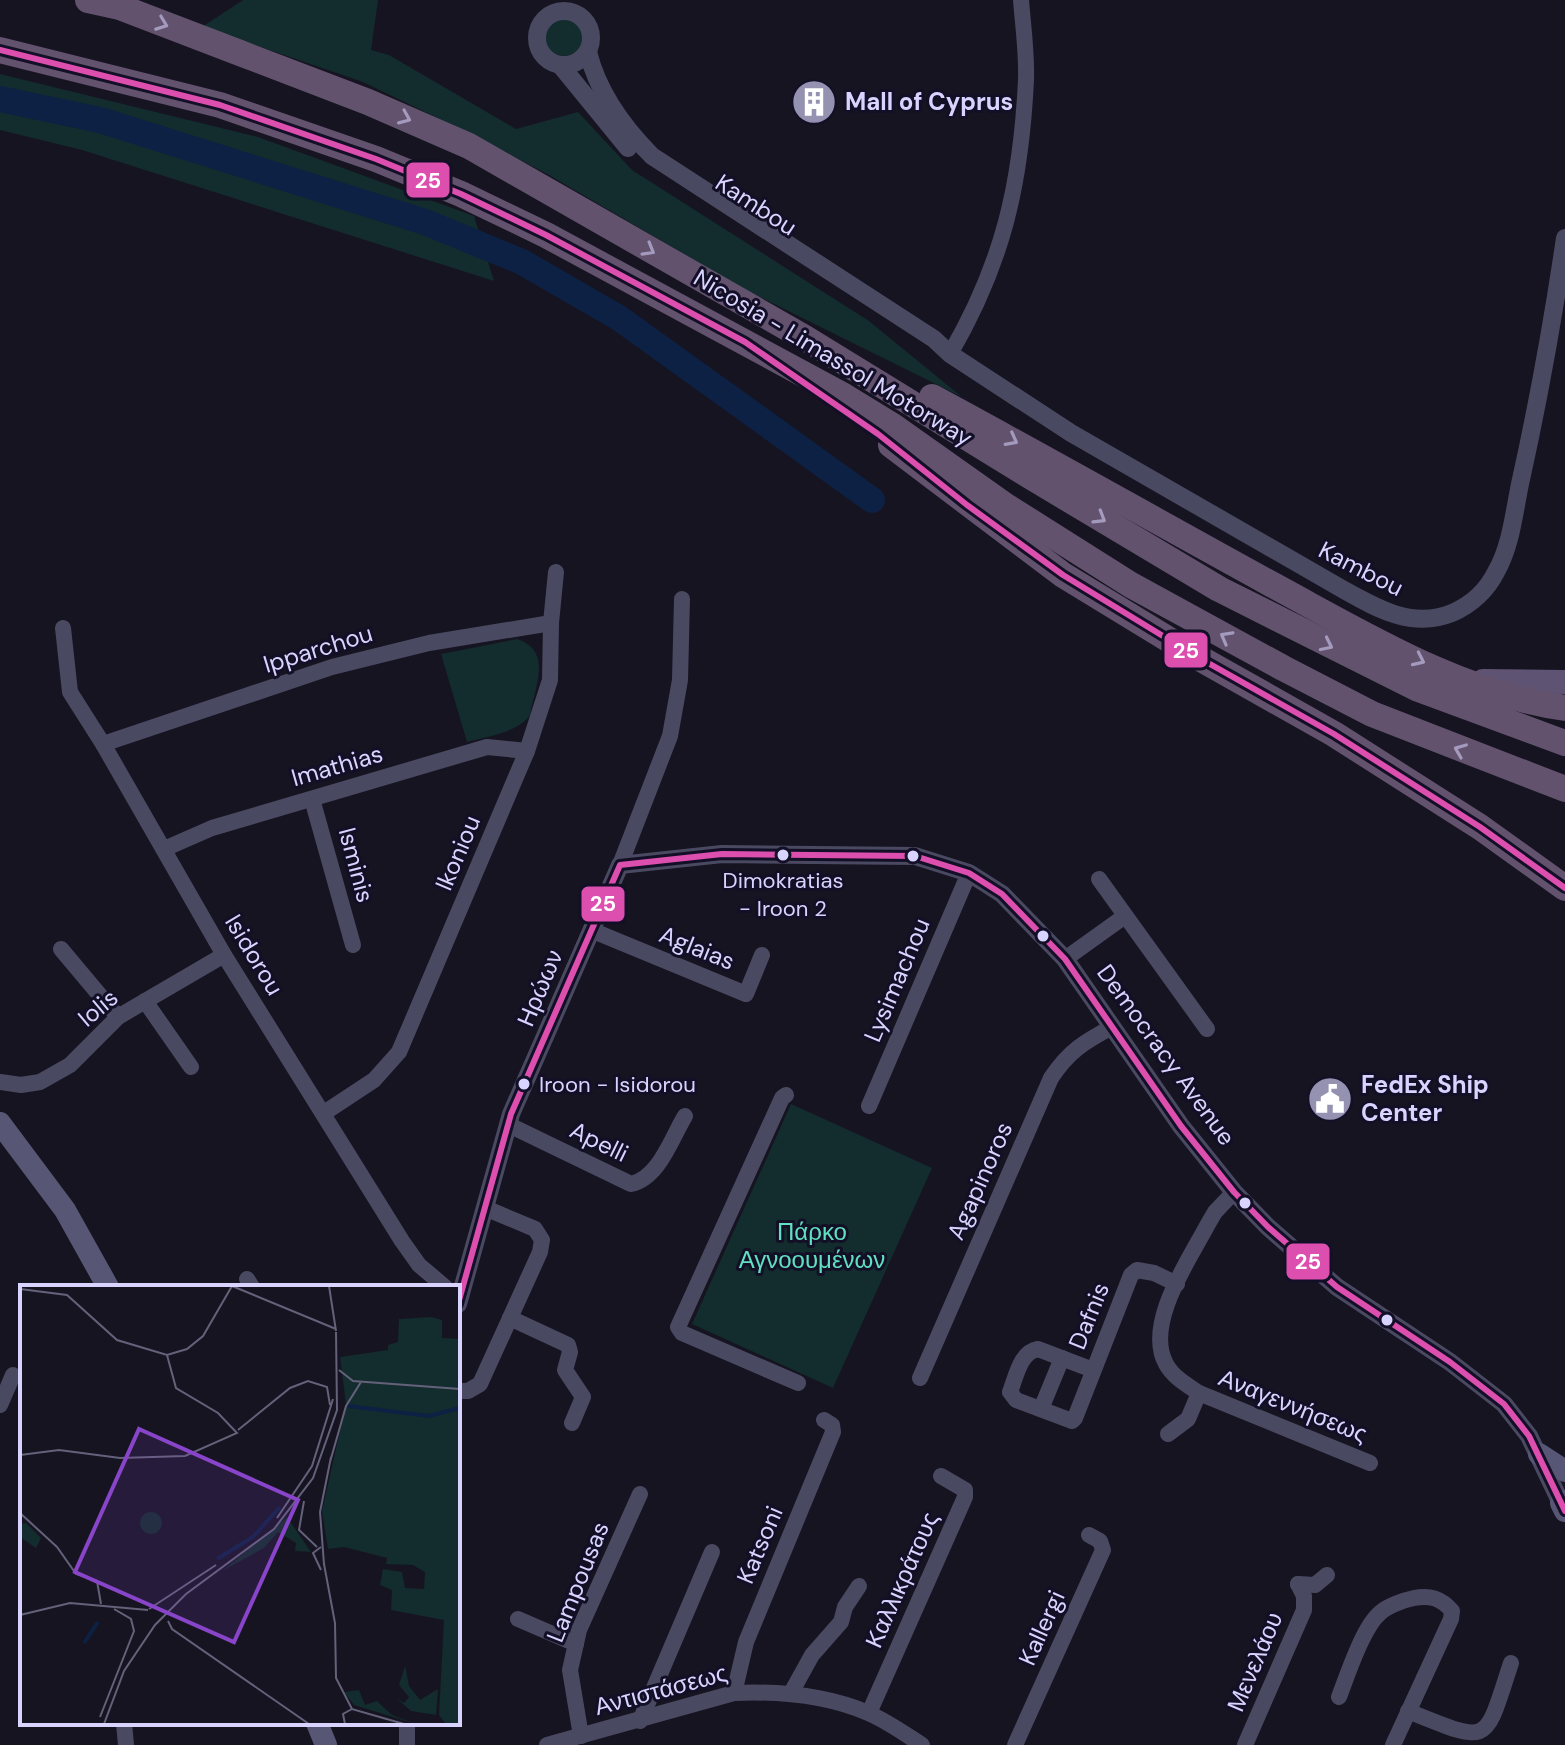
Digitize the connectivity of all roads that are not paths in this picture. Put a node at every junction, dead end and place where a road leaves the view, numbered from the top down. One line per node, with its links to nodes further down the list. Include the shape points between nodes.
1 (88, 0): 10 (highway, Nicosia - Limassol Motorway, one-way to 10, via 254,58 469,146)
2 (542, 0): 5 (street)
3 (1021, 0): 12 (street, via 1026,77 1016,182 998,254 977,307)
4 (566, 6): 5 (street); 7 (street, via 589,28)
5 (542, 22): 8 (street, via 537,32 541,55)
6 (0, 50): 11 (highway, via 220,105 376,159 546,235)
7 (588, 52): 8 (street); 12 (street, Kambou, via 603,95 652,156)
8 (561, 66): 12 (street, Kambou, via 627,147 648,163 926,344)
9 (1565, 238): 12 (street, Kambou, via 1532,430 1504,553 1478,596 1441,617 1410,618 1383,611 1071,433)
10 (805, 338): 17 (highway, one-way to 17, via 919,390 1365,634); 20 (highway, Nicosia - Limassol Motorway, one-way to 20, via 1219,589 1416,688)
11 (745, 342): 23 (highway, one-way to 11, via 1372,714 1217,632 1006,506 893,426); 29 (highway, via 878,434 1063,575 1346,741)
12 (950, 354)
13 (556, 572): 15 (street, Ikoniou)
14 (682, 599): 26 (street, Ηρώων, via 680,680 670,736)
15 (551, 623): 21 (street, Ipparchou, via 429,643 332,667); 22 (street, Ikoniou, via 550,680)
16 (63, 628): 21 (street, Isidorou, via 70,692)
17 (1461, 679): 18 (main road); 19 (highway, via 1503,695)
18 (1565, 682)
19 (1565, 708)
20 (1565, 743)
21 (103, 744): 25 (street, Isidorou)
22 (527, 751): 24 (street, Imathias, via 487,747); 45 (street, Ikoniou, via 399,1052 374,1080)
23 (1565, 789)
24 (312, 799): 25 (street, Imathias, via 212,828); 32 (street, Isminis)
25 (164, 849): 34 (street, Isidorou)
26 (620, 865): 27 (street, Democracy Avenue, via 722,854 887,853); 31 (street, Ηρώων)
27 (969, 873): 36 (street, Democracy Avenue, via 1002,894); 44 (street, Lysimachou)
28 (1099, 879): 30 (street)
29 (1565, 888)
30 (1125, 916): 36 (street); 40 (street)
31 (591, 930): 35 (street, Aglaias, via 746,994); 48 (street, Ηρώων)
32 (353, 945)
33 (61, 949): 38 (street)
34 (224, 955): 37 (street, Iolis); 45 (street, Isidorou)
35 (762, 955)
36 (1065, 959): 39 (street, Democracy Avenue)
37 (145, 1001): 38 (street, Iolis); 41 (street)
38 (118, 1017): 42 (street, Iolis, via 70,1065 40,1082)
39 (1112, 1027): 49 (street, Democracy Avenue); 59 (street, Agapinoros, via 1065,1057 1051,1078)
40 (1207, 1029)
41 (191, 1067)
42 (0, 1082)
43 (786, 1095): 60 (street, via 678,1327)
44 (869, 1106)
45 (324, 1113): 53 (street, Isidorou, via 402,1241 419,1265)
46 (685, 1116): 48 (street, Apelli, via 652,1173 631,1184)
47 (0, 1123): 52 (main road, via 65,1210)
48 (509, 1125): 50 (street, Ηρώων)
49 (1234, 1192): 51 (street, Αναγεννήσεως, via 1215,1212); 68 (street, Democracy Avenue, via 1337,1287 1504,1404)
50 (485, 1208): 54 (street, Ηρώων); 55 (street, via 535,1229 542,1240)
51 (1177, 1284): 57 (street, Dafnis, via 1143,1270 1131,1275); 62 (street, Αναγεννήσεως, via 1159,1332 1160,1349 1178,1378)
52 (107, 1285)
53 (445, 1285)
54 (458, 1285)
55 (510, 1318): 61 (street, via 480,1384); 66 (street, via 568,1345 565,1370 583,1397)
56 (1062, 1358): 57 (street); 64 (street); 64 (street, via 1038,1349 1025,1354 1010,1392 1016,1400)
57 (1093, 1370): 64 (street, Dafnis, via 1072,1421)
58 (13, 1375): 63 (street)
59 (920, 1378)
60 (798, 1383)
61 (460, 1391)
62 (1199, 1393): 67 (street, Αναγεννήσεως, via 1188,1419); 69 (street, Αναγεννήσεως)
63 (0, 1405)
64 (1041, 1409)
65 (824, 1420): 81 (street, Katsoni, via 833,1432 746,1642)
66 (572, 1423)
67 (1168, 1434)
68 (1539, 1454): 70 (main road); 73 (street, Democracy Avenue)
69 (1370, 1463)
70 (1565, 1471)
71 (941, 1476): 85 (street, Καλλικράτους, via 965,1490 965,1497)
72 (640, 1494): 79 (street, Lampousas)
73 (1564, 1505)
74 (1089, 1535): 94 (street, Kallergi, via 1103,1550)
75 (712, 1552): 86 (street)
76 (1327, 1575): 95 (street, Μενελάου, via 1315,1585 1298,1584 1304,1610)
77 (859, 1586): 82 (street, via 841,1622 812,1655)
78 (518, 1619): 79 (street)
79 (576, 1644): 89 (street, Lampousas, via 570,1670)
80 (1511, 1663): 84 (street, via 1492,1722 1475,1738)
81 (734, 1693): 82 (street, Αντιστάσεως); 86 (street, Αντιστάσεως)
82 (791, 1693): 85 (street, Αντιστάσεως)
83 (1339, 1697): 84 (street, via 1380,1613 1430,1596 1445,1603 1451,1619)
84 (1408, 1711): 96 (street)
85 (869, 1713): 93 (street, Αντιστάσεως)
86 (640, 1721): 89 (street, Αντιστάσεως)
87 (124, 1725): 90 (street)
88 (318, 1725): 91 (main road)
89 (581, 1736): 92 (street, Αντιστάσεως)
90 (126, 1745)
91 (326, 1745)
92 (547, 1745)
93 (922, 1745)
94 (1015, 1745)
95 (1245, 1745)
96 (1393, 1745)

